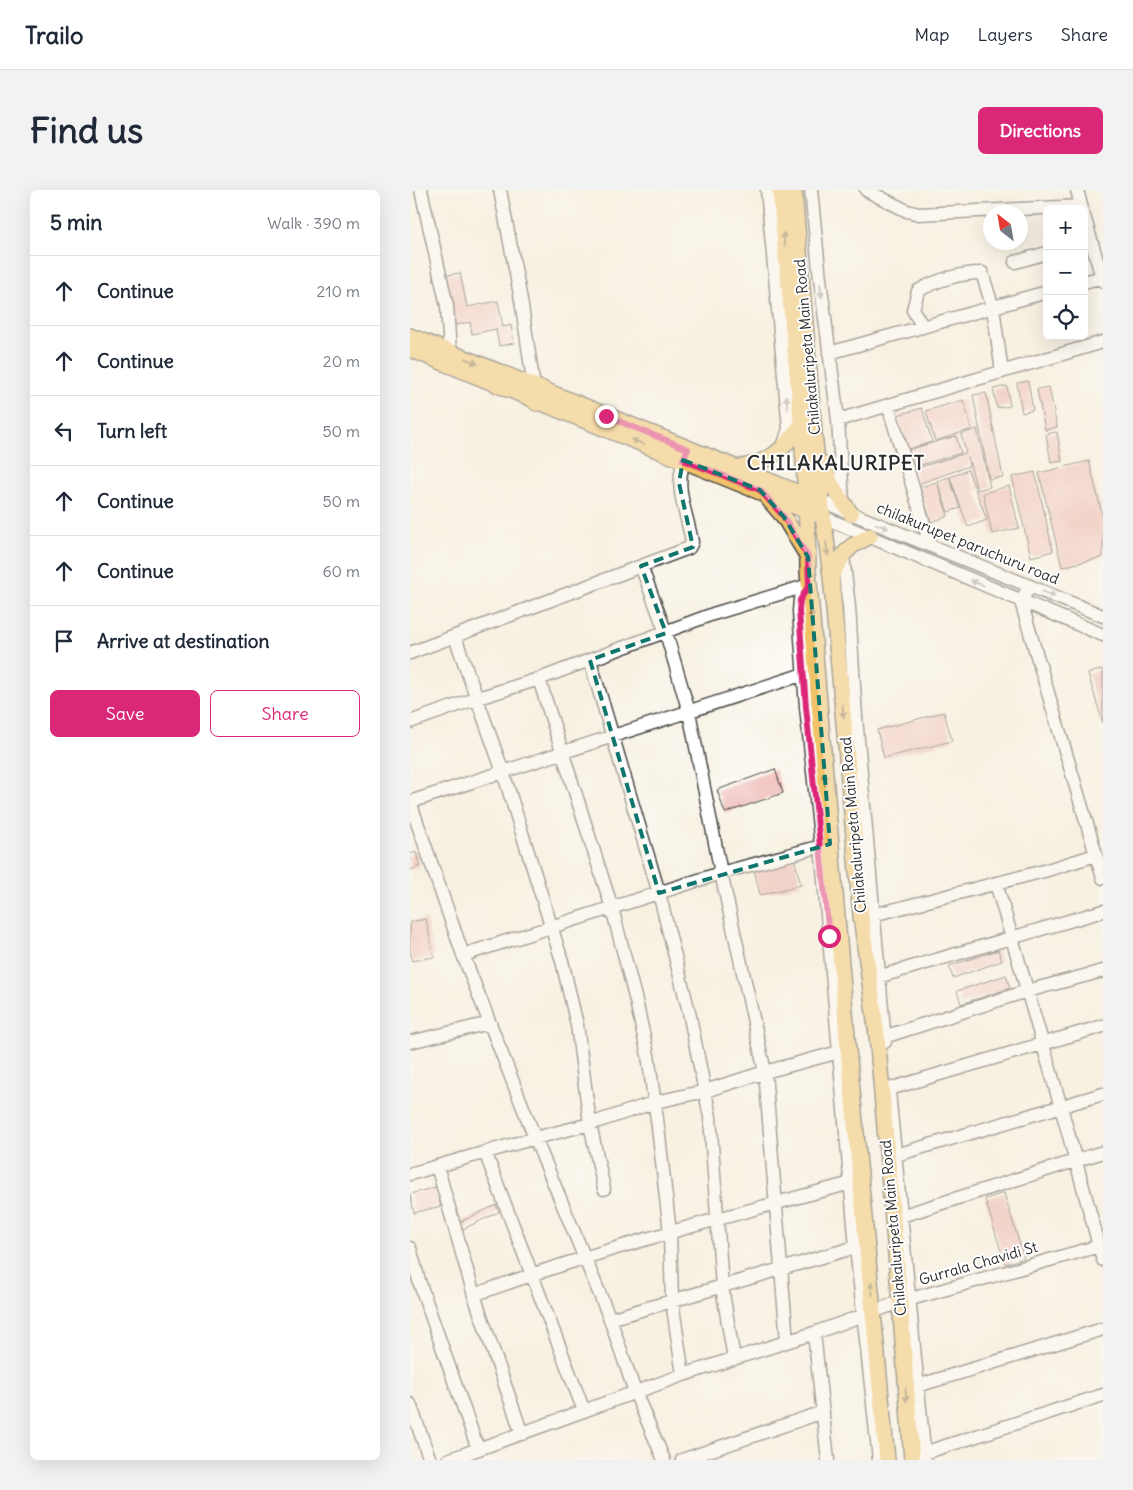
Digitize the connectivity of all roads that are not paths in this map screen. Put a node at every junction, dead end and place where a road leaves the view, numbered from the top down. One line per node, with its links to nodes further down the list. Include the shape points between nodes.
1 (421, 190): 22 (street, via 447,306)
2 (500, 190): 25 (street)
3 (767, 190): 30 (street, one-way to 3, via 789,429)
4 (780, 190): 28 (main road, Chilakaluripeta Main Road, one-way to 4)
5 (794, 190): 29 (main road, Chilakaluripeta Main Road)
6 (811, 190): 23 (street, one-way to 23)
7 (866, 190): 10 (street, via 919,214)
8 (1077, 190): 9 (street)
9 (1082, 205)
10 (1043, 211)
11 (1088, 242): 14 (street)
12 (1043, 254): 13 (street)
13 (1015, 262)
14 (1102, 279): 15 (street)
15 (1088, 281)
16 (1043, 293): 17 (street)
17 (993, 308): 18 (street); 18 (street, via 982,273 930,284 918,291 913,310); 24 (street)
18 (924, 327): 23 (street)
19 (410, 336): 22 (main road)
20 (1103, 342): 24 (street)
21 (410, 349): 25 (main road)
22 (450, 352): 25 (main road, one-way to 25)
23 (829, 353): 27 (street)
24 (1002, 372): 26 (street)
25 (538, 393): 31 (main road)
26 (888, 405): 27 (street); 38 (street)
27 (838, 420): 35 (street)
28 (801, 425): 30 (main road); 34 (main road, Chilakaluripeta Main Road)
29 (816, 447): 34 (main road, Chilakaluripeta Main Road); 35 (main road, via 830,484)
30 (782, 449): 32 (main road, via 754,465)
31 (686, 455): 32 (main road); 33 (main road); 41 (street, via 679,483 691,545)
32 (734, 468): 34 (main road)
33 (760, 490): 34 (main road); 40 (main road, via 784,517)
34 (811, 503): 35 (street, chilakurupet paruchuru road); 36 (main road, Chilakaluripeta Main Road); 40 (main road, Chilakaluripeta Main Road)
35 (847, 508): 38 (street, chilakurupet paruchuru road, one-way to 38)
36 (823, 517): 37 (street, chilakurupet paruchuru road); 42 (main road, Chilakaluripeta Main Road, one-way to 42)
37 (870, 536): 39 (main road, via 852,546); 45 (street, chilakurupet paruchuru road, one-way to 37)
38 (930, 544): 44 (street, chilakurupet paruchuru road)
39 (843, 556): 42 (main road); 69 (street)
40 (808, 557): 43 (main road, Chilakaluripeta Main Road)
41 (642, 566): 47 (street); 49 (street)
42 (831, 576): 112 (main road, Chilakaluripeta Main Road, one-way to 112, via 861,916 877,1035)
43 (809, 584): 47 (street, via 713,614); 52 (street, via 800,600 799,611); 61 (main road, Chilakaluripeta Main Road, one-way to 43)
44 (1029, 586): 45 (street); 46 (street, chilakurupet paruchuru road, one-way to 46)
45 (1022, 602): 48 (street, chilakurupet paruchuru road); 62 (street)
46 (1103, 616)
47 (666, 633): 51 (street); 55 (street)
48 (1103, 635)
49 (455, 636): 50 (street); 54 (street)
50 (410, 653)
51 (590, 660): 53 (street); 57 (street)
52 (804, 674): 55 (street); 61 (street)
53 (539, 679): 54 (street); 58 (street)
54 (478, 698): 56 (street); 59 (street)
55 (689, 712): 57 (street); 63 (street)
56 (410, 722)
57 (612, 736): 58 (street); 66 (street)
58 (562, 753): 59 (street); 67 (street)
59 (503, 772): 60 (street); 70 (street)
60 (410, 802): 72 (street)
61 (826, 845): 63 (street); 81 (street); 113 (main road, Chilakaluripeta Main Road, one-way to 61)
62 (1096, 855): 64 (street); 65 (street)
63 (721, 873): 66 (street); 82 (street)
64 (1103, 878)
65 (996, 883): 69 (street); 71 (street)
66 (659, 892): 67 (street); 83 (street)
67 (612, 908): 70 (street); 86 (street, via 636,1000)
68 (1103, 911): 71 (street)
69 (873, 915): 74 (street)
70 (552, 927): 72 (street); 88 (street, via 577,1025)
71 (1010, 937): 74 (street); 75 (street)
72 (463, 955): 76 (street)
73 (1103, 971): 75 (street)
74 (878, 976): 78 (street)
75 (1026, 991): 78 (street); 80 (street)
76 (490, 1023): 79 (street); 89 (street)
77 (1103, 1026): 80 (street)
78 (884, 1037): 84 (street)
79 (410, 1042)
80 (1042, 1045): 84 (street); 87 (street)
81 (839, 1052): 82 (street); 96 (street)
82 (765, 1072): 83 (street); 98 (street)
83 (705, 1090): 86 (street); 100 (street)
84 (889, 1090): 92 (street)
85 (1103, 1094): 87 (street)
86 (656, 1102): 88 (street); 101 (street)
87 (1061, 1107): 92 (street); 93 (street)
88 (590, 1124): 89 (street); 97 (street)
89 (535, 1138): 90 (street); 105 (street)
90 (485, 1152): 94 (street); 108 (street)
91 (1103, 1152): 93 (street)
92 (896, 1155): 99 (street)
93 (1076, 1161): 99 (street); 102 (street)
94 (437, 1166): 95 (street); 110 (street)
95 (410, 1174)
96 (851, 1183): 98 (street); 103 (street)
97 (604, 1188)
98 (777, 1203): 100 (street); 107 (street)
99 (901, 1216): 112 (street)
100 (717, 1220): 101 (street); 109 (street)
101 (670, 1233): 105 (street); 111 (street)
102 (1101, 1246): 106 (street); 112 (street, Gurrala Chavidi St)
103 (856, 1247): 107 (street); 113 (street)
104 (410, 1248): 127 (street)
105 (584, 1258): 108 (street); 114 (street)
106 (1103, 1260)
107 (782, 1270): 109 (street); 117 (street)
108 (530, 1274): 110 (street); 124 (street)
109 (722, 1287): 111 (street); 118 (street)
110 (474, 1295): 126 (street)
111 (672, 1301): 114 (street); 119 (street)
112 (904, 1301): 113 (street, Gurrala Chavidi St); 120 (street); 128 (main road, Chilakaluripeta Main Road, one-way to 128)
113 (868, 1314): 116 (street, Gurrala Chavidi St); 134 (street); 135 (main road, Chilakaluripeta Main Road)
114 (610, 1319): 121 (street)
115 (1103, 1330): 120 (street)
116 (814, 1333): 117 (street, Gurrala Chavidi St); 125 (street)
117 (787, 1341): 118 (street, Gurrala Chavidi St)
118 (734, 1359): 119 (street, Gurrala Chavidi St)
119 (683, 1375): 121 (street, Gurrala Chavidi St)
120 (917, 1386): 128 (street)
121 (636, 1392): 124 (street, Gurrala Chavidi St); 131 (street)
122 (1103, 1395): 128 (street)
123 (410, 1404): 129 (street)
124 (584, 1411): 126 (street, Gurrala Chavidi St)
125 (823, 1412): 132 (street); 133 (street)
126 (522, 1434): 127 (street, Gurrala Chavidi St)
127 (478, 1449): 130 (street, Gurrala Chavidi St)
128 (920, 1458)
129 (430, 1460)
130 (448, 1460)
131 (664, 1460)
132 (682, 1460)
133 (828, 1460)
134 (879, 1460)
135 (887, 1460)

